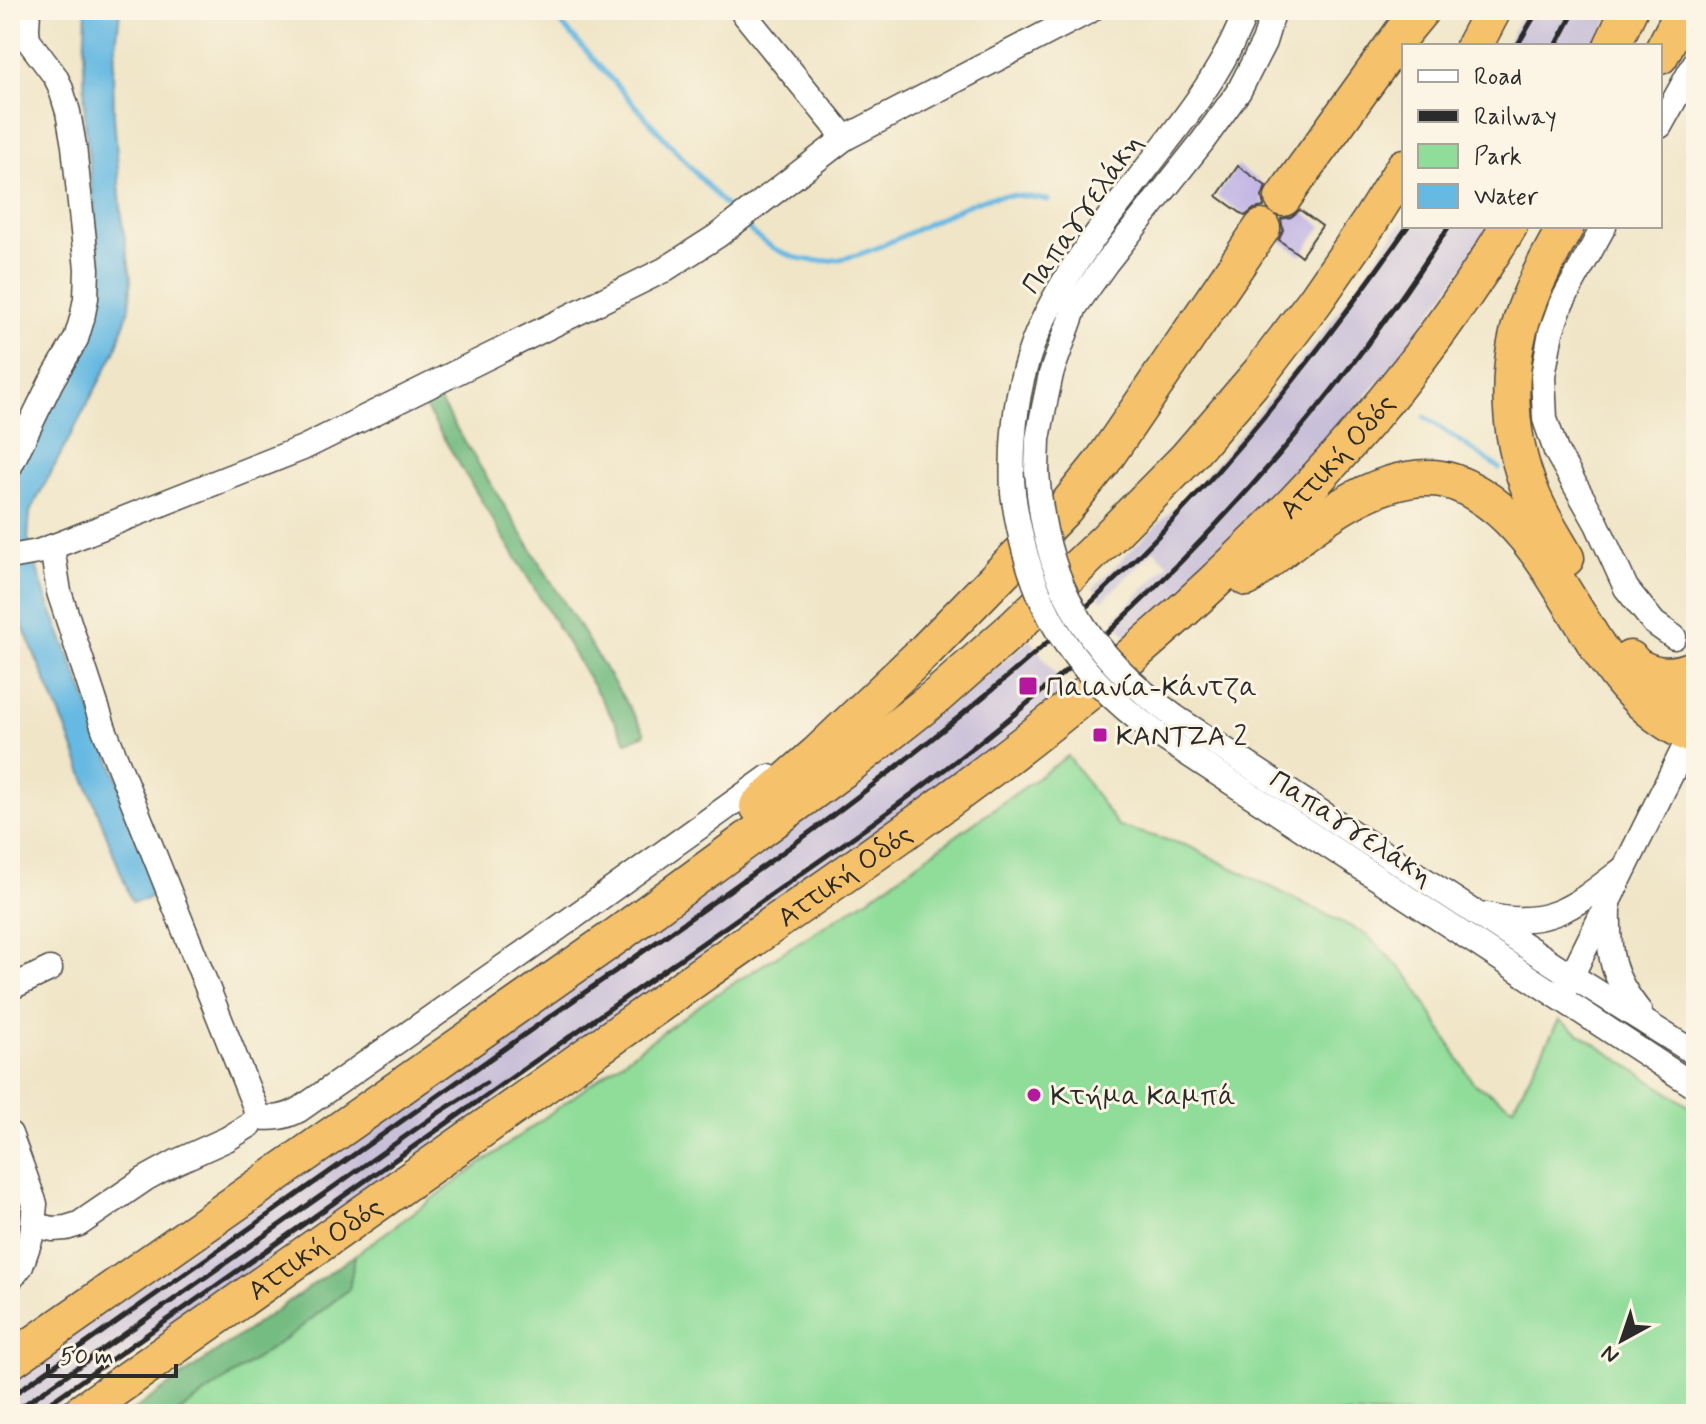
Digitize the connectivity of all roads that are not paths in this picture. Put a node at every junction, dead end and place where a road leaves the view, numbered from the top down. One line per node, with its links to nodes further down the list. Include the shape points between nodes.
1 (741, 10): 15 (street)
2 (1091, 10): 15 (street)
3 (1246, 10): 38 (street, Παπαγγελάκη, bridge, via 1227,56 1205,89 1059,290 1029,355 1013,432 1013,493 1029,570 1067,647 1111,697 1156,733)
4 (1274, 10): 33 (street, Παπαγγελάκη, bridge, via 1239,91 1075,307 1051,374 1038,439 1045,535 1072,607 1124,676 1175,717)
5 (1421, 10): 17 (highway)
6 (1493, 10): 10 (highway)
7 (1629, 10): 11 (highway)
8 (1684, 10): 12 (highway)
9 (21, 24): 22 (street, via 60,86 68,112 87,269 76,339)
10 (1475, 44)
11 (1613, 44)
12 (1662, 52)
13 (1696, 61): 14 (street)
14 (1662, 122)
15 (845, 138): 23 (street, via 664,270 303,448)
16 (1402, 170): 34 (highway, via 1260,373 1108,538 938,695)
17 (1283, 198)
18 (1262, 228): 34 (highway, via 1103,461 1065,508 926,650 817,754 697,854)
19 (1508, 228): 28 (highway, Αττική Οδός, via 1424,351 1323,474 1169,624)
20 (1565, 228): 26 (highway, via 1529,299 1517,338 1511,405 1515,435 1538,509)
21 (1603, 228): 25 (street, via 1551,332 1543,376 1545,419 1626,588 1654,623)
22 (10, 466)
23 (45, 550): 24 (street); 42 (street, via 104,729)
24 (10, 557)
25 (1674, 637)
26 (1634, 664): 27 (highway, via 1660,675); 29 (highway)
27 (1696, 668)
28 (1074, 704): 29 (highway, via 1339,508 1374,489 1432,478 1473,492 1517,526 1618,678 1668,723); 47 (highway, Αττική Οδός, via 927,816)
29 (1694, 721): 31 (street)
30 (812, 737): 42 (street, via 757,786 299,1110 286,1117)
31 (1628, 865): 32 (street); 33 (street, via 1567,910 1549,917 1506,920)
32 (1610, 900): 36 (street); 39 (street, via 1608,934 1615,976)
33 (1469, 909): 36 (street, Παπαγγελάκη)
34 (619, 934): 46 (highway)
35 (50, 969): 37 (street)
36 (1572, 976): 38 (street); 39 (street, Παπαγγελάκη)
37 (10, 988)
38 (1561, 998): 41 (street, Παπαγγελάκη)
39 (1649, 1024): 40 (street, Παπαγγελάκη)
40 (1696, 1054)
41 (1696, 1087)
42 (256, 1117): 44 (street, via 227,1139 145,1179 79,1224 53,1229)
43 (10, 1134): 44 (street, via 35,1204)
44 (33, 1225): 45 (street, via 21,1266)
45 (10, 1280)
46 (10, 1361)
47 (79, 1414)

